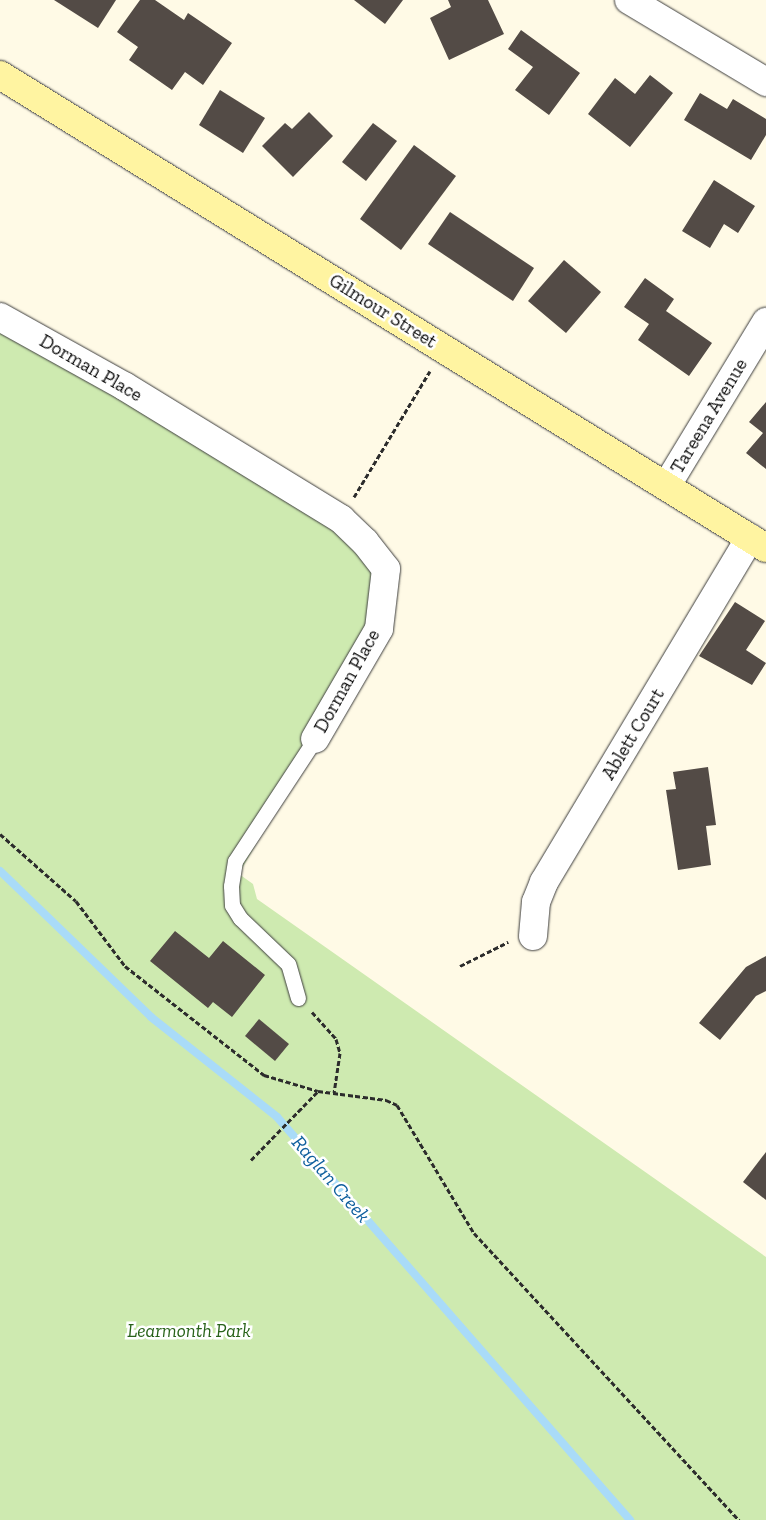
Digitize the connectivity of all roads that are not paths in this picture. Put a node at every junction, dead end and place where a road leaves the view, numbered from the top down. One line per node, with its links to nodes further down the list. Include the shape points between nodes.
1 (629, 0): 3 (street)
2 (0, 75): 6 (main road, Gilmour Street)
3 (766, 82)
4 (0, 317): 8 (street, Dorman Place, via 124,386 341,518 386,569 379,629)
5 (766, 322): 6 (street, Tareena Avenue)
6 (667, 485): 7 (main road, Gilmour Street)
7 (758, 543): 9 (street, Ablett Court, via 544,882 536,902)
8 (315, 739): 10 (lane, Dorman Place, via 235,861 231,886 232,905 240,918 288,964)
9 (533, 936)
10 (298, 998)

